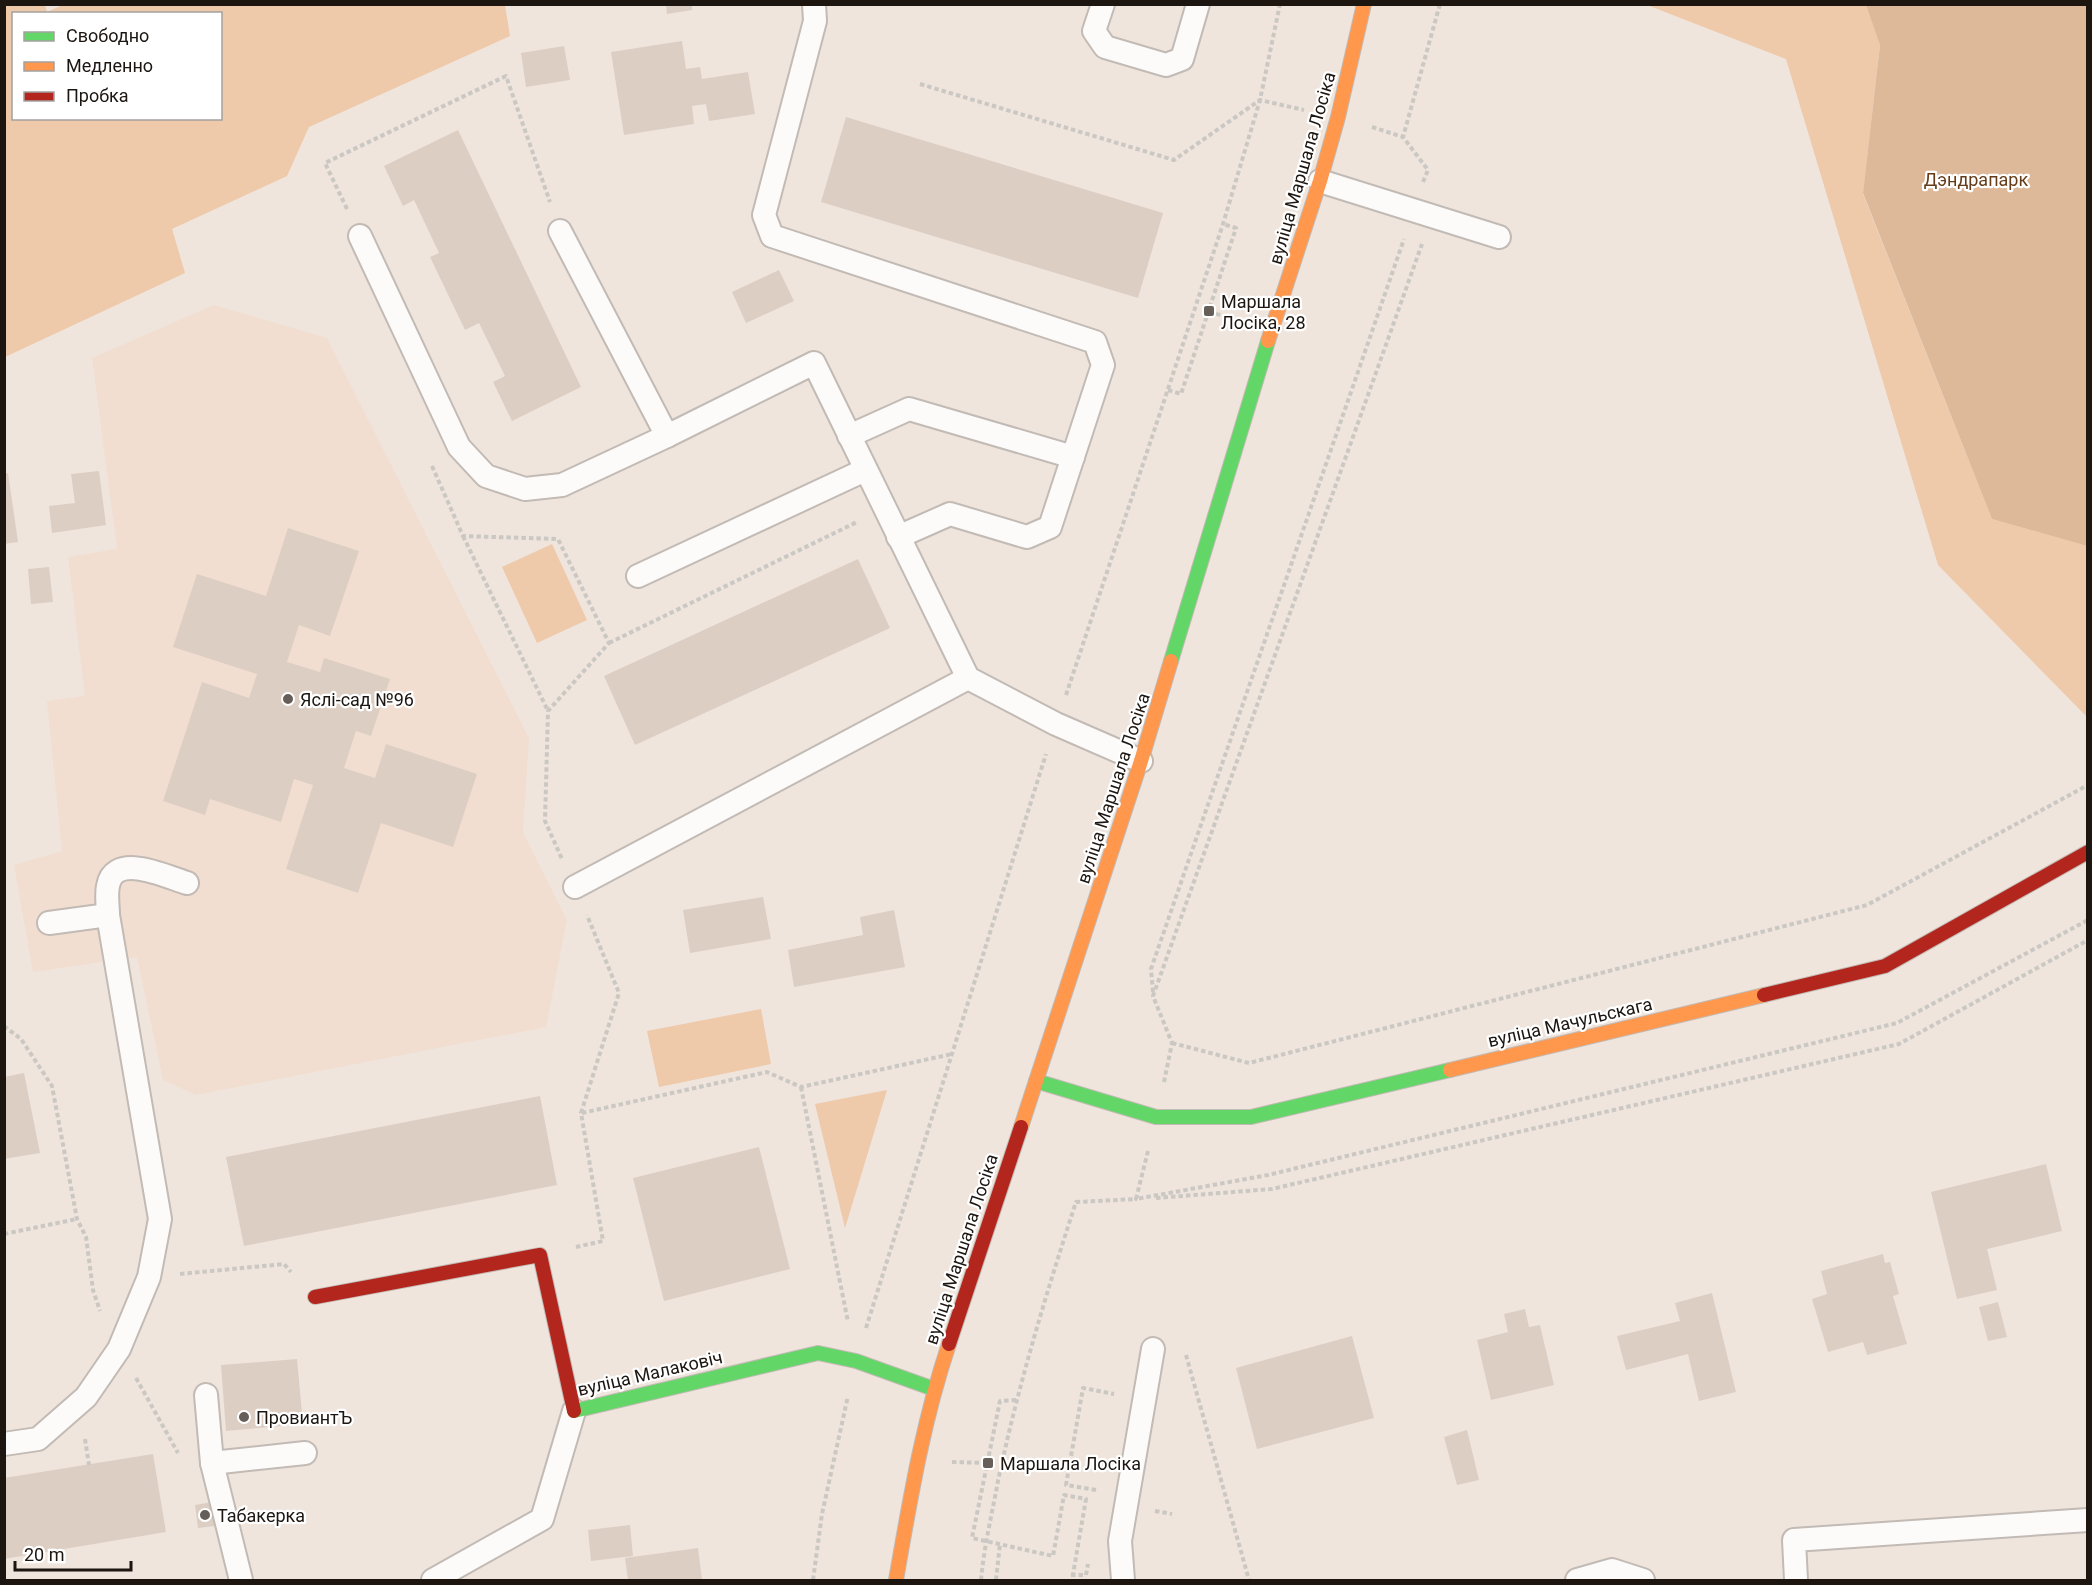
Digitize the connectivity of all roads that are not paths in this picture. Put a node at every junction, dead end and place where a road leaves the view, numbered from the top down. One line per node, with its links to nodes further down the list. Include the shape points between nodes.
1 (814, 4): 11 (lane, via 815,21 764,215 772,236 1095,342 1103,365)
2 (1103, 4): 3 (lane, via 1094,31 1105,47 1166,65 1182,59)
3 (1198, 4)
4 (1364, 4): 5 (street, вуліца Маршала Лосіка)
5 (1320, 181): 8 (lane); 16 (street, вуліца Маршала Лосіка, via 1270,333)
6 (560, 231): 10 (lane)
7 (360, 236): 10 (lane, via 459,447 486,476 525,489 562,485)
8 (1499, 237)
9 (849, 435): 10 (lane, via 814,363); 11 (lane, via 909,410); 12 (lane)
10 (667, 436)
11 (1073, 457): 13 (lane, via 1050,527 1027,537 950,514)
12 (865, 470): 13 (lane); 14 (lane)
13 (898, 537): 15 (lane)
14 (638, 576)
15 (968, 678): 16 (lane, via 1056,724); 19 (lane)
16 (1142, 761): 22 (street, вуліца Маршала Лосіка)
17 (2088, 852): 22 (street, вуліца Мачульскага, via 1886,966 1251,1117 1156,1117)
18 (187, 883): 20 (lane, via 139,868 124,868 111,875 107,886)
19 (575, 887)
20 (108, 915): 21 (lane); 28 (lane, via 160,1219 148,1277 119,1349 87,1396 38,1439)
21 (49, 922)
22 (1036, 1081): 25 (street, вуліца Маршала Лосіка)
23 (315, 1297): 27 (street, вуліца Малаковіч, via 540,1255)
24 (1153, 1349): 35 (lane, via 1120,1541)
25 (934, 1389): 27 (street, вуліца Малаковіч, via 856,1361 818,1353); 34 (street, вуліца Маршала Лосіка, via 916,1461)
26 (206, 1395): 30 (lane)
27 (574, 1411): 33 (lane, via 542,1519)
28 (4, 1444)
29 (305, 1453): 30 (lane)
30 (212, 1463): 32 (lane)
31 (2088, 1520): 38 (lane, via 1794,1540)
32 (240, 1581)
33 (433, 1581)
34 (896, 1581)
35 (1123, 1581)
36 (1577, 1581): 37 (lane, via 1612,1570)
37 (1643, 1581)
38 (1796, 1581)

